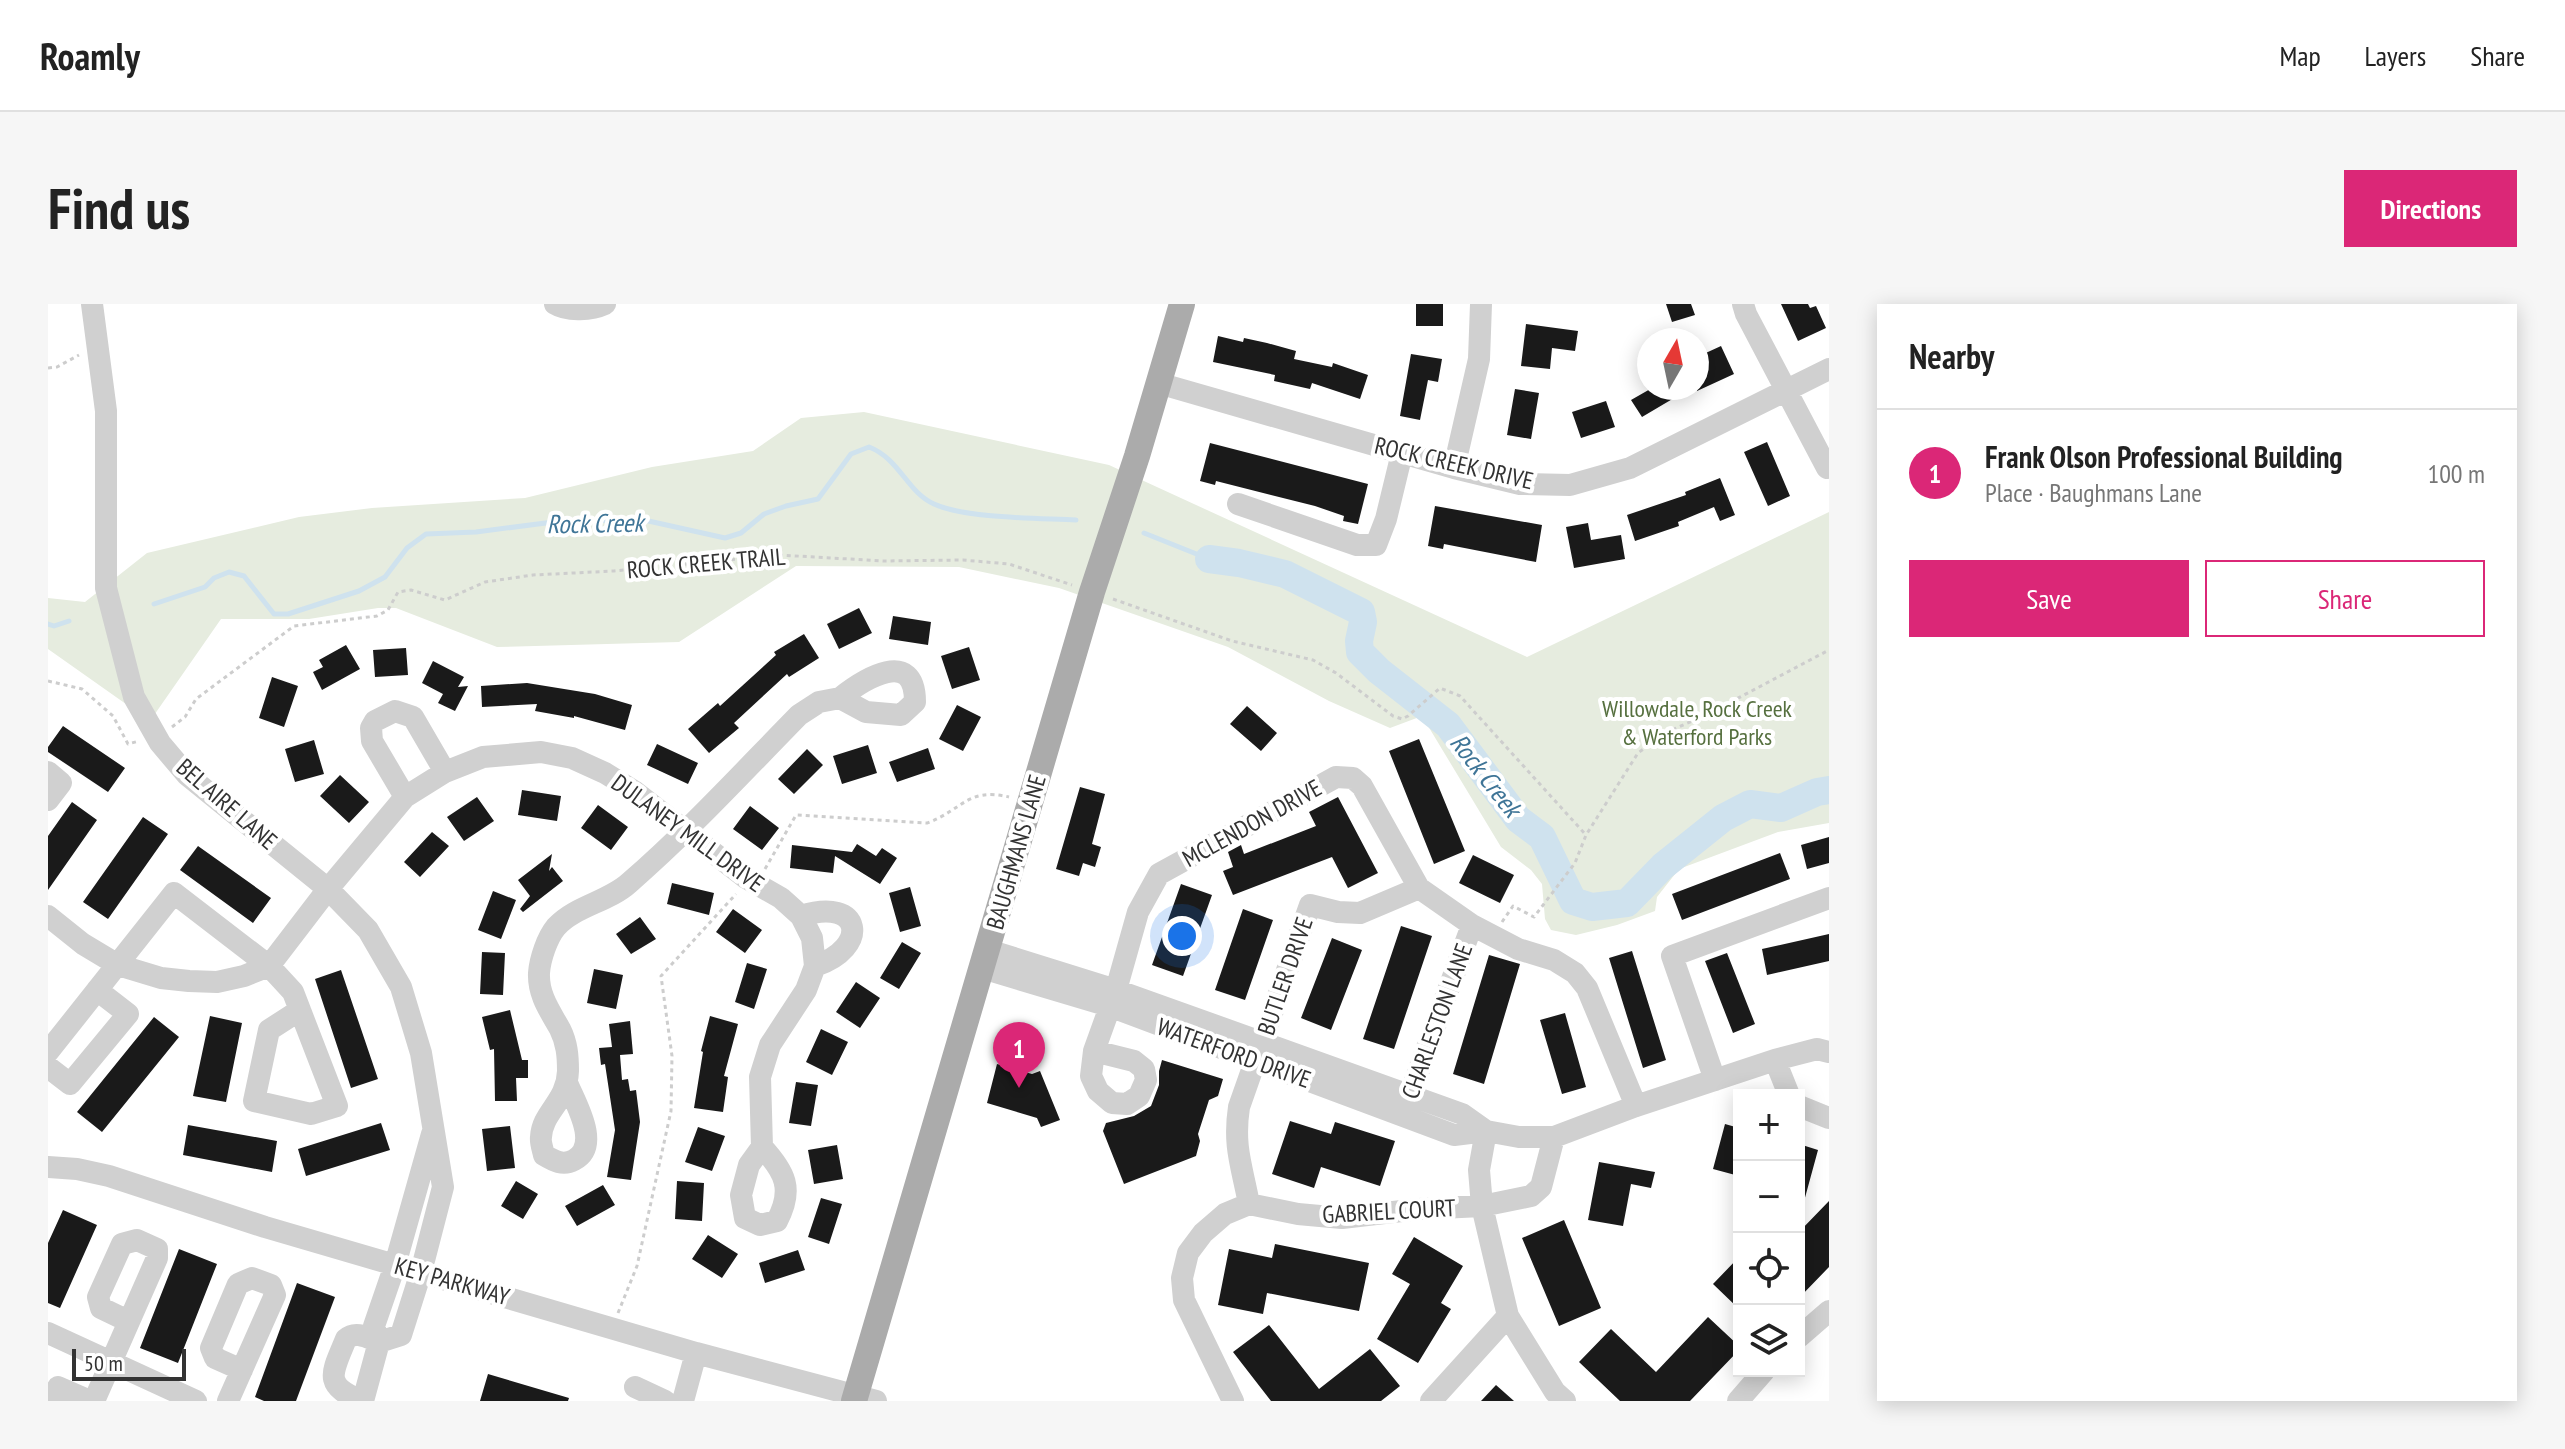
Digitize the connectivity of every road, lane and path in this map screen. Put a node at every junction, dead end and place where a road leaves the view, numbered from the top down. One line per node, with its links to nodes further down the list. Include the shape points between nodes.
1 (92, 304): 7 (street, BEL AIRE LANE)
2 (555, 304): 3 (street, via 582,309)
3 (605, 304)
4 (1182, 304): 10 (main road, BAUGHMANS LANE)
5 (1481, 304): 13 (street, via 1479,359)
6 (1743, 304): 11 (street)
7 (99, 354): 8 (path, via 76,356); 20 (street, BEL AIRE LANE, via 106,411 106,588 134,697)
8 (48, 368)
9 (1829, 369): 11 (street, ROCK CREEK DRIVE)
10 (1158, 383): 12 (street, ROCK CREEK DRIVE); 16 (main road, BAUGHMANS LANE)
11 (1786, 390): 13 (street, ROCK CREEK DRIVE, via 1630,468 1570,485 1520,484); 14 (street)
12 (1402, 453): 13 (street, ROCK CREEK DRIVE); 15 (street, via 1376,545 1357,545)
13 (1454, 468)
14 (1827, 468)
15 (1238, 504)
16 (1092, 592): 20 (path, ROCK CREEK TRAIL, via 1009,564 779,555 533,575 485,582 445,600 411,590 398,592 388,610 377,616 294,626 196,699 185,717); 25 (main road, BAUGHMANS LANE); 27 (path, ROCK CREEK TRAIL, via 1232,641 1313,660 1402,719 1440,688 1460,696)
17 (1829, 650): 27 (path, via 1665,733 1638,753)
18 (48, 681): 20 (path, via 82,689 113,716 128,744)
19 (840, 698): 26 (street, via 819,702 799,715)
20 (156, 736): 30 (street, BEL AIRE LANE, via 187,775)
21 (48, 772): 24 (street, via 61,783)
22 (445, 772): 23 (street, DULANEY MILL DRIVE); 23 (street, via 413,717 395,711 383,715 371,728 372,741); 26 (street, DULANEY MILL DRIVE, via 510,753 572,758 634,791)
23 (405, 797): 30 (street, DULANEY MILL DRIVE)
24 (48, 800)
25 (1030, 804): 28 (path, via 977,795 927,823 796,815 768,865); 36 (main road, BAUGHMANS LANE)
26 (684, 832): 28 (street, DULANEY MILL DRIVE); 50 (street, via 625,887 556,928 545,948 539,974 547,1012 568,1051)
27 (1586, 835): 35 (path, via 1575,863 1534,917 1513,906)
28 (746, 878): 33 (street, DULANEY MILL DRIVE); 68 (path, via 661,976 672,1056 671,1111 637,1266)
29 (1419, 888): 34 (street, MCLENDON DRIVE); 41 (street, MCLENDON DRIVE, via 1362,786 1353,778 1336,777 1159,874 1138,912); 44 (street, BUTLER DRIVE, via 1360,913 1310,905)
30 (328, 889): 38 (street, DULANEY MILL DRIVE); 56 (street, BEL AIRE LANE, via 368,930 401,987 421,1053)
31 (1829, 898): 49 (street, via 1672,956)
32 (48, 916): 37 (street)
33 (801, 916): 39 (street, via 812,938); 39 (street, via 821,909 842,913 852,923 852,937 841,953)
34 (1472, 925): 35 (street, MCLENDON DRIVE); 52 (street, CHARLESTON LANE)
35 (1493, 936): 53 (street, MCLENDON DRIVE, via 1575,973 1587,988)
36 (985, 959): 41 (street, WATERFORD DRIVE); 77 (main road, BAUGHMANS LANE)
37 (118, 965): 38 (street, via 161,978 217,982); 38 (street, via 174,893); 40 (street)
38 (269, 966): 42 (street, via 293,992)
39 (815, 966): 59 (street, via 806,990 770,1045 760,1077)
40 (97, 990): 45 (street); 48 (street, via 128,1014 70,1084)
41 (1112, 998): 43 (street, MCLENDON DRIVE); 44 (street, WATERFORD DRIVE)
42 (300, 1010): 42 (street, via 269,1030 254,1101 311,1114 337,1106)
43 (1094, 1051)
44 (1258, 1051): 52 (street, WATERFORD DRIVE); 61 (street, BUTLER DRIVE, via 1235,1133)
45 (48, 1052)
46 (1829, 1052): 47 (street, WATERFORD DRIVE, via 1817,1049)
47 (1775, 1060): 49 (street, WATERFORD DRIVE); 51 (street)
48 (48, 1067)
49 (1715, 1080): 53 (street, WATERFORD DRIVE)
50 (568, 1085)
51 (1787, 1089)
52 (1405, 1106): 57 (street, WATERFORD DRIVE, via 1454,1135)
53 (1636, 1106): 58 (street, WATERFORD DRIVE)
54 (1805, 1108): 55 (street)
55 (1829, 1118)
56 (434, 1125): 63 (street, BEL AIRE LANE); 64 (street, BEL AIRE LANE, via 443,1187)
57 (1486, 1131): 58 (street, WATERFORD DRIVE); 62 (street, via 1479,1170)
58 (1554, 1137): 62 (street, GABRIEL COURT, via 1541,1187 1531,1196)
59 (762, 1147)
60 (48, 1167): 63 (street, KEY PARKWAY, via 109,1176)
61 (1249, 1204): 62 (street, GABRIEL COURT, via 1342,1218); 85 (street, via 1225,1214 1203,1233 1188,1253 1182,1278 1184,1300)
62 (1482, 1206): 66 (street)
63 (395, 1265): 64 (street, KEY PARKWAY); 71 (street, BEL AIRE LANE, via 374,1326)
64 (421, 1272): 68 (street, KEY PARKWAY); 71 (street, BEL AIRE LANE, via 401,1335)
65 (1829, 1311): 69 (street)
66 (1508, 1316): 86 (street); 87 (street)
67 (128, 1321): 73 (street)
68 (613, 1328): 72 (street, KEY PARKWAY)
69 (1805, 1332)
70 (48, 1333): 73 (street)
71 (379, 1342): 82 (street, BEL AIRE LANE); 82 (street, via 350,1335 332,1374 343,1394)
72 (696, 1353): 77 (street, KEY PARKWAY); 84 (street)
73 (111, 1360): 79 (street); 80 (street)
74 (242, 1370): 81 (street)
75 (1759, 1377): 88 (street)
76 (635, 1387): 83 (street)
77 (862, 1399)
78 (52, 1401): 79 (street, via 58,1387)
79 (92, 1401)
80 (196, 1401)
81 (228, 1401)
82 (362, 1401)
83 (665, 1401)
84 (683, 1401)
85 (1233, 1401)
86 (1431, 1401)
87 (1565, 1401)
88 (1738, 1401)

